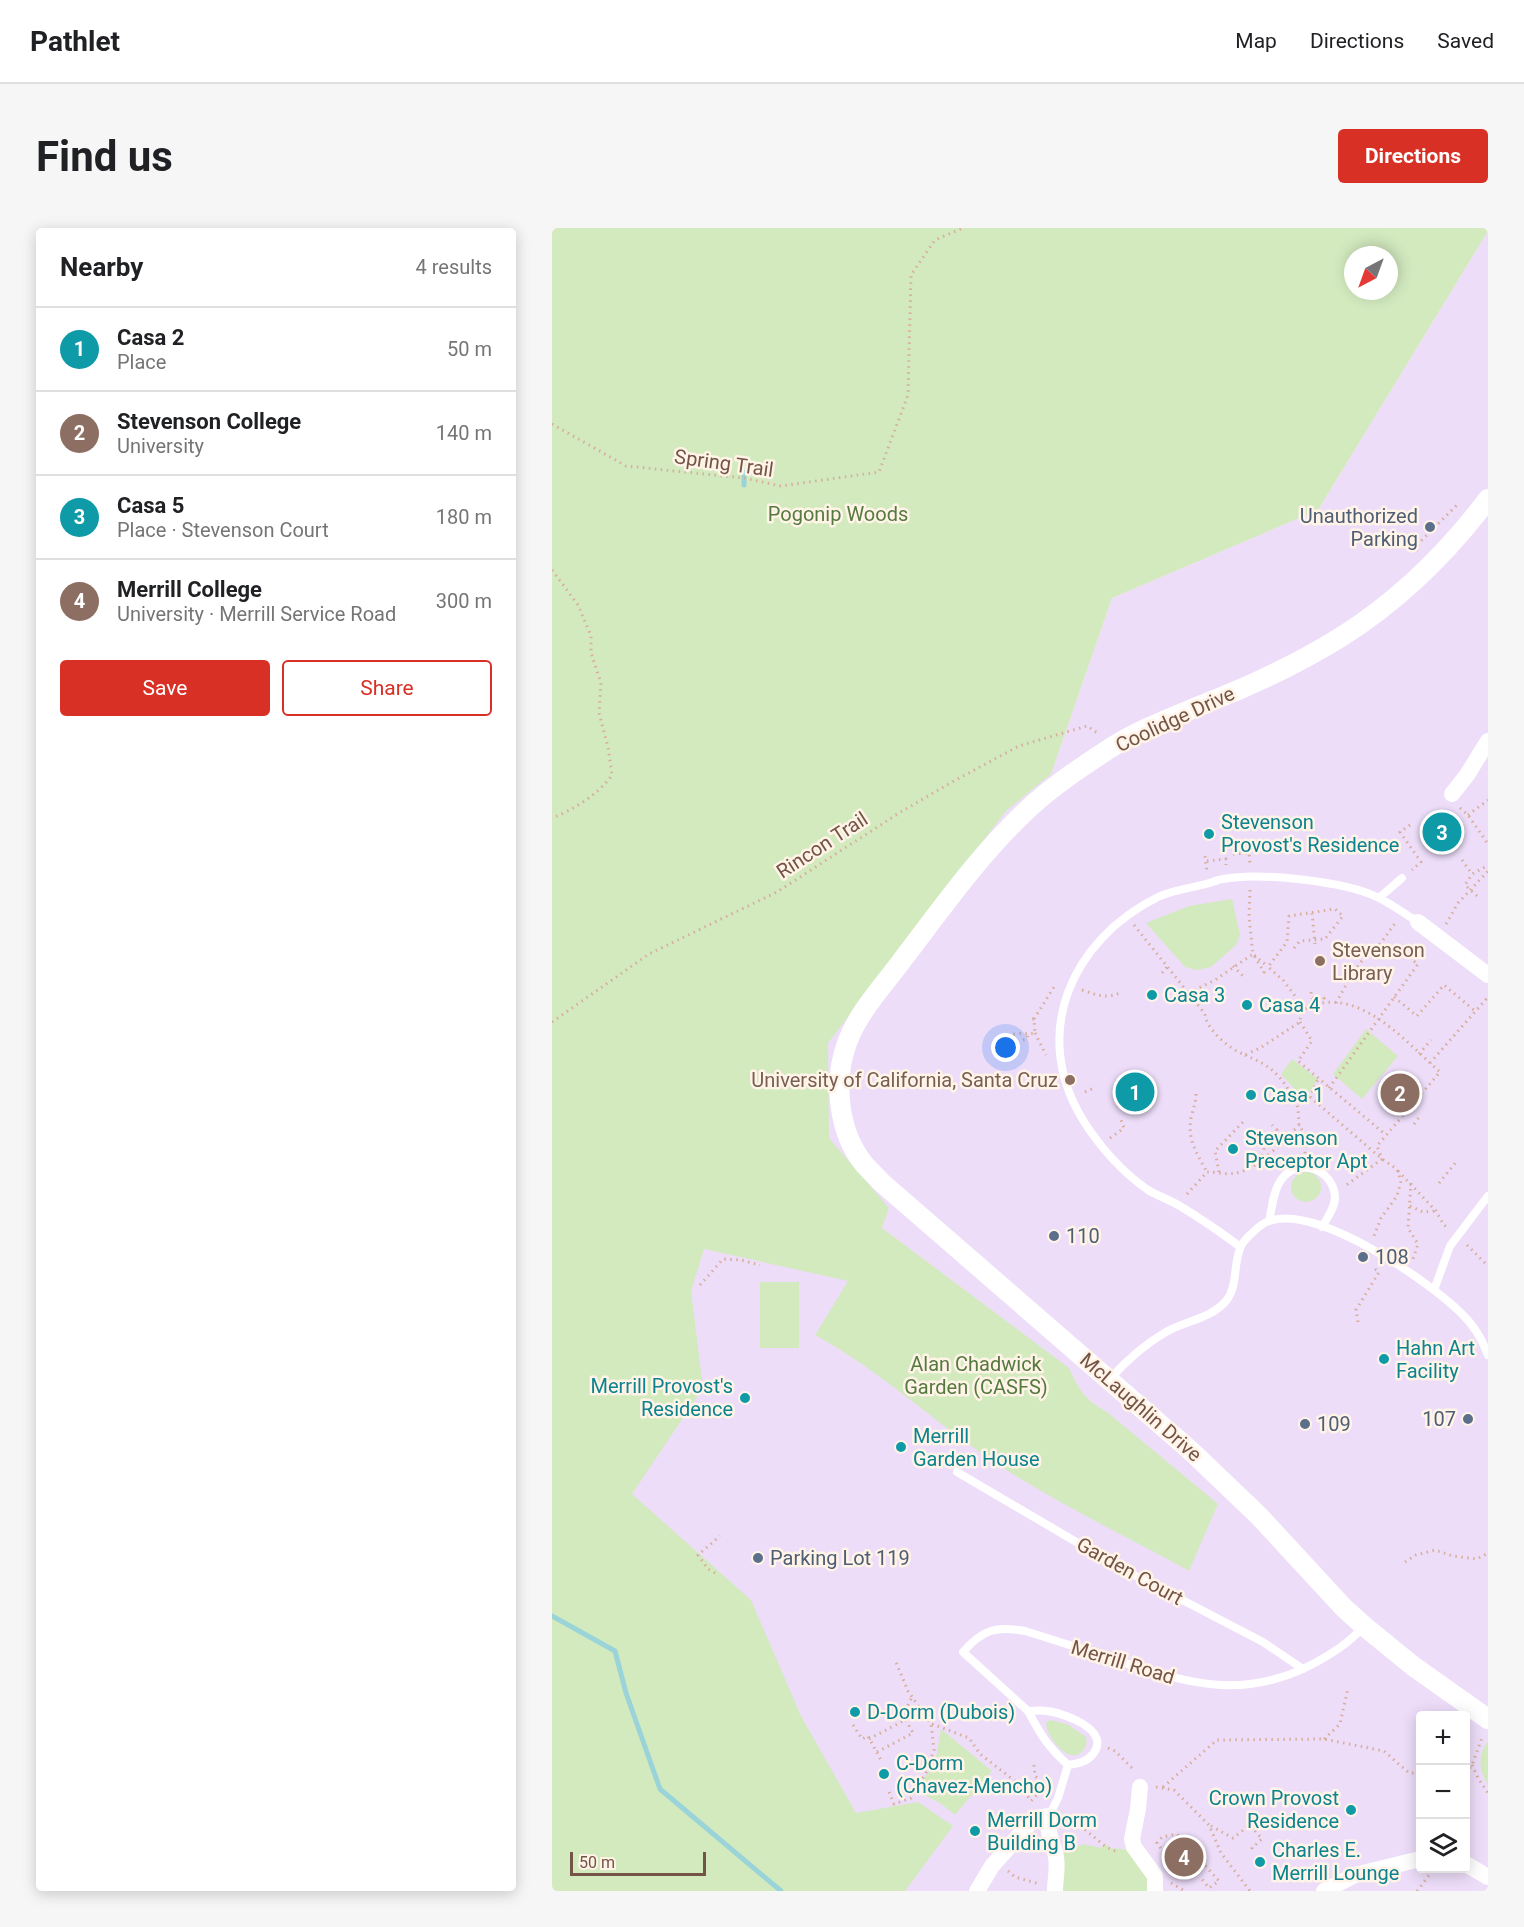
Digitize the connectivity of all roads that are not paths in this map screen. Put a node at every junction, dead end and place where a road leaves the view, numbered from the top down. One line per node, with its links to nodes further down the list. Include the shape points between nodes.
1 (1488, 499): 8 (street, Coolidge Drive, via 1415,580 1378,612 1263,680 1115,745 1028,809 923,933 867,1008 846,1043)
2 (1488, 741): 3 (street)
3 (1452, 794)
4 (1402, 878): 5 (lane)
5 (1379, 898): 6 (lane); 12 (lane, via 1352,888 1304,879 1250,877 1223,879 1159,896 1109,929 1084,959 1068,989 1059,1038 1063,1074 1082,1119 1100,1145 1148,1190 1220,1231)
6 (1418, 922): 7 (street)
7 (1488, 975)
8 (841, 1070): 15 (street, McLaughlin Drive, via 843,1120 863,1162 911,1209)
9 (1488, 1196): 13 (lane, via 1450,1246)
10 (1269, 1221): 11 (lane, via 1296,1218); 11 (lane, via 1279,1183 1286,1173 1305,1166 1320,1172 1335,1194 1334,1206); 12 (lane)
11 (1322, 1227): 13 (lane, via 1354,1239)
12 (1240, 1247): 15 (lane, via 1233,1287 1226,1300 1209,1315 1164,1333)
13 (1434, 1290): 14 (lane, via 1463,1314 1482,1338)
14 (1488, 1355)
15 (1110, 1379): 17 (street, McLaughlin Drive, via 1259,1515)
16 (957, 1472): 18 (lane, Garden Court, via 1119,1567 1263,1642)
17 (1364, 1626): 18 (lane, Merrill Road, via 1350,1642); 20 (street, McLaughlin Drive)
18 (1303, 1669): 19 (lane, Merrill Road, via 1260,1683 1207,1684 1182,1681 1025,1631 997,1628 975,1638 963,1652)
19 (1028, 1711): 21 (lane, via 1042,1738); 21 (lane, via 1071,1718 1096,1736 1099,1743 1089,1759)
20 (1486, 1726)
21 (1068, 1765): 23 (lane)
22 (1140, 1787): 29 (street, via 1132,1839 1155,1876)
23 (1048, 1816): 27 (street, via 1056,1855); 28 (street, via 1030,1823 992,1866)
24 (1416, 1860): 30 (street, via 1355,1875)
25 (1470, 1866): 26 (street)
26 (1488, 1877)
27 (1055, 1890)
28 (977, 1891)
29 (1155, 1891)
30 (1324, 1891)

